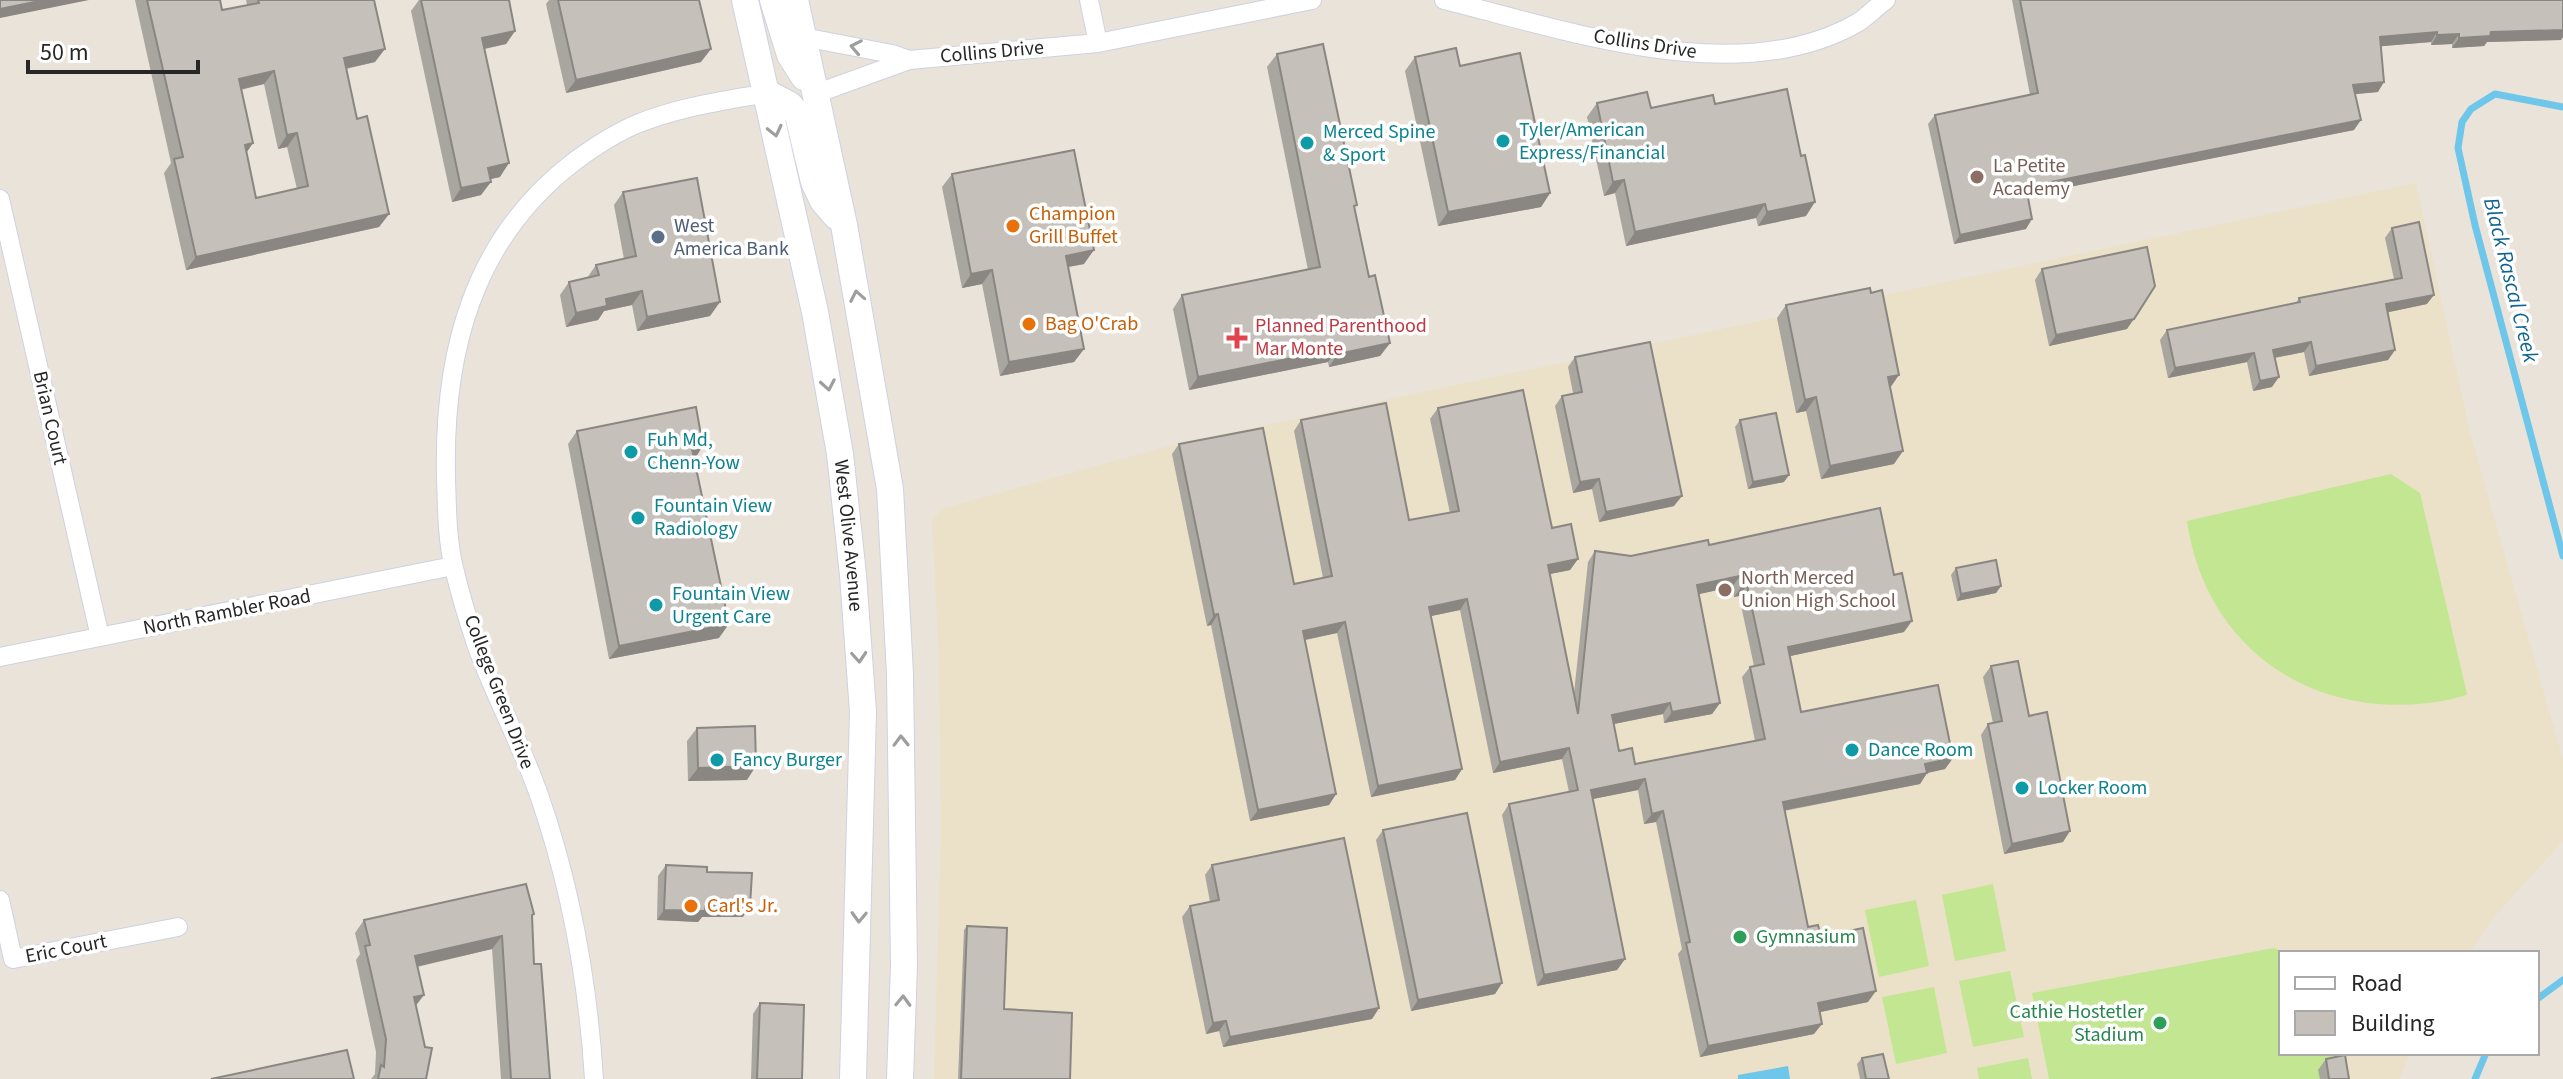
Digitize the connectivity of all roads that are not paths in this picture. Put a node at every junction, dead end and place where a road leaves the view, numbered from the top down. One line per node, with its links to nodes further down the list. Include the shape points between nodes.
1 (745, 0): 11 (main road, West Olive Avenue)
2 (773, 0): 12 (main road, via 790,55)
3 (795, 0): 8 (main road, West Olive Avenue)
4 (1089, 0): 9 (street)
5 (1312, 0): 9 (street, Collins Drive)
6 (1444, 0): 7 (street, Collins Drive, via 1626,44 1710,54 1803,44 1857,23)
7 (1886, 0)
8 (803, 37): 10 (street, Collins Drive, one-way to 8); 12 (main road, West Olive Avenue)
9 (1098, 43): 10 (street, Collins Drive)
10 (909, 60): 12 (street, Collins Drive)
11 (767, 93): 14 (main road, via 798,115 814,182); 15 (street, College Green Drive, via 636,124 595,147 557,175 497,245 465,315 450,388 446,485); 21 (main road, West Olive Avenue, one-way to 21, via 818,326 853,575 863,712)
12 (815, 94): 14 (main road, West Olive Avenue)
13 (0, 199): 16 (street, Brian Court)
14 (844, 225): 22 (main road, West Olive Avenue, one-way to 14, via 900,674 890,489)
15 (453, 566): 16 (street, North Rambler Road); 20 (street, College Green Drive, via 476,645 539,793 563,870 580,948)
16 (100, 637): 17 (street, North Rambler Road)
17 (0, 657)
18 (0, 900): 19 (street, Eric Court, via 13,959)
19 (178, 927)
20 (594, 1079)
21 (853, 1079)
22 (900, 1079)

